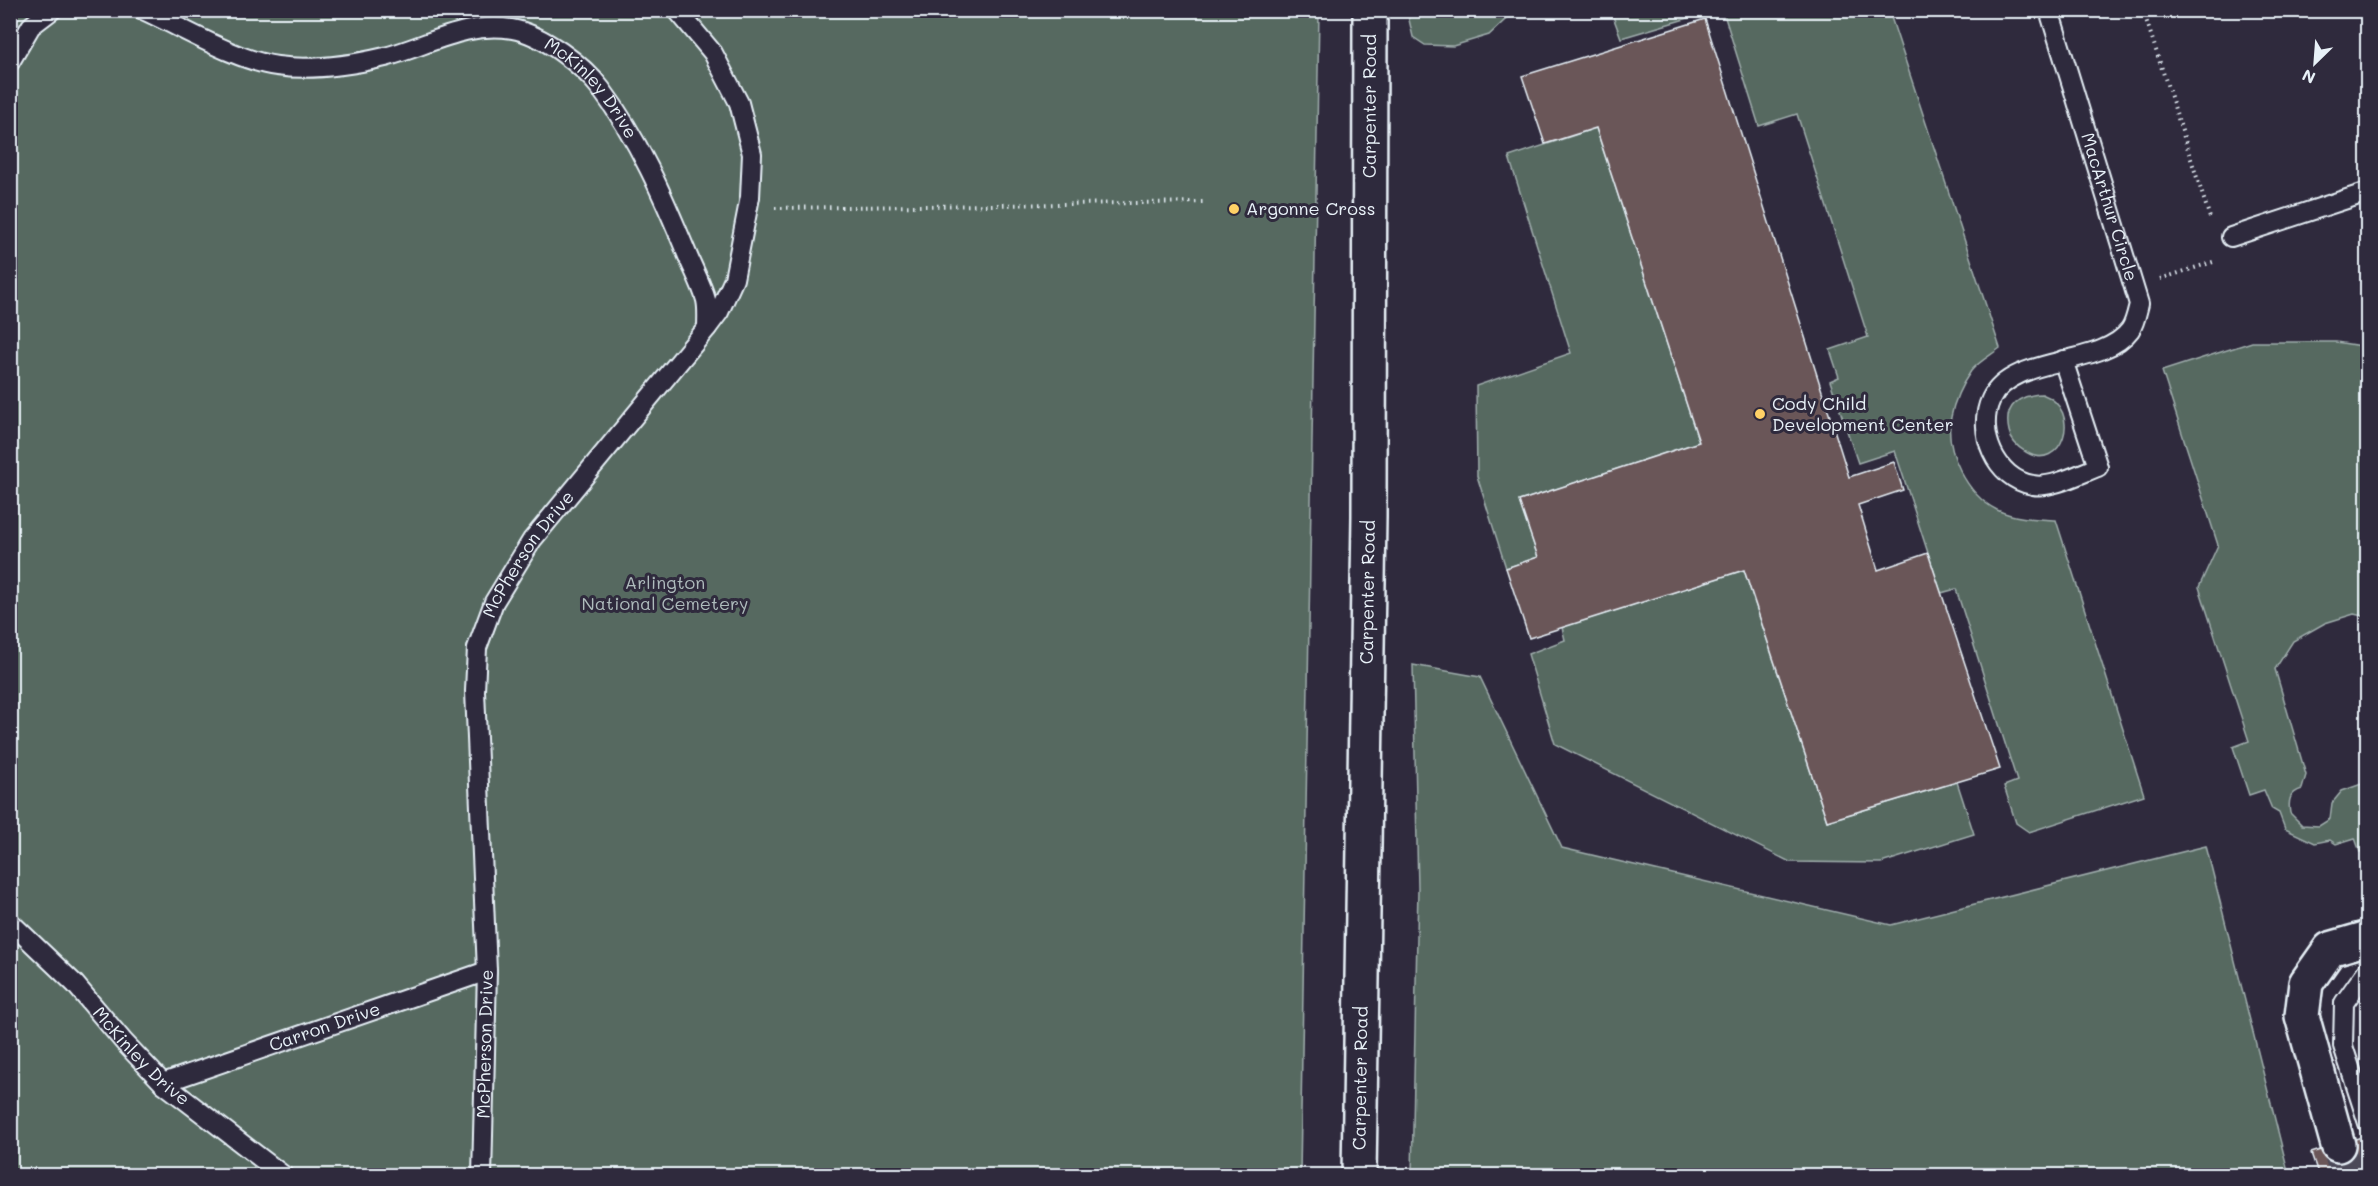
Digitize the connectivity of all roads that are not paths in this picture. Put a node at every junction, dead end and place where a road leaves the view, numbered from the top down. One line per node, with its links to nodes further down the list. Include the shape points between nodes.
1 (52, 10): 6 (lane, via 32,26)
2 (143, 10): 9 (lane, McKinley Drive, via 243,57 276,66 314,67 375,59 454,33 488,27 513,29 535,37 576,65 600,88 621,120 675,225 706,301)
3 (677, 10): 9 (lane, McPherson Drive, via 713,53 738,103 752,154 734,279)
4 (1370, 10): 20 (street, Carpenter Road, via 1369,516)
5 (2049, 10): 10 (lane, MacArthur Circle, via 2139,304 2130,329 2110,346)
6 (10, 62)
7 (2367, 192): 8 (lane)
8 (2232, 237)
9 (707, 328): 14 (lane, McPherson Drive, via 532,540 494,602 477,648 475,691)
10 (2063, 360): 10 (lane, via 2016,375 2000,385 1984,423 1988,446 2000,464 2033,486 2098,468)
11 (10, 922): 15 (lane, McKinley Drive, via 75,984)
12 (2367, 938): 17 (street, via 2330,949 2306,983 2302,1016)
13 (2367, 969): 16 (lane, via 2344,1003 2343,1046)
14 (487, 971): 15 (lane, Carron Drive); 19 (lane, McPherson Drive)
15 (163, 1083): 18 (lane, McKinley Drive)
16 (2367, 1123)
17 (2338, 1145)
18 (284, 1176)
19 (482, 1176)
20 (1359, 1176)

